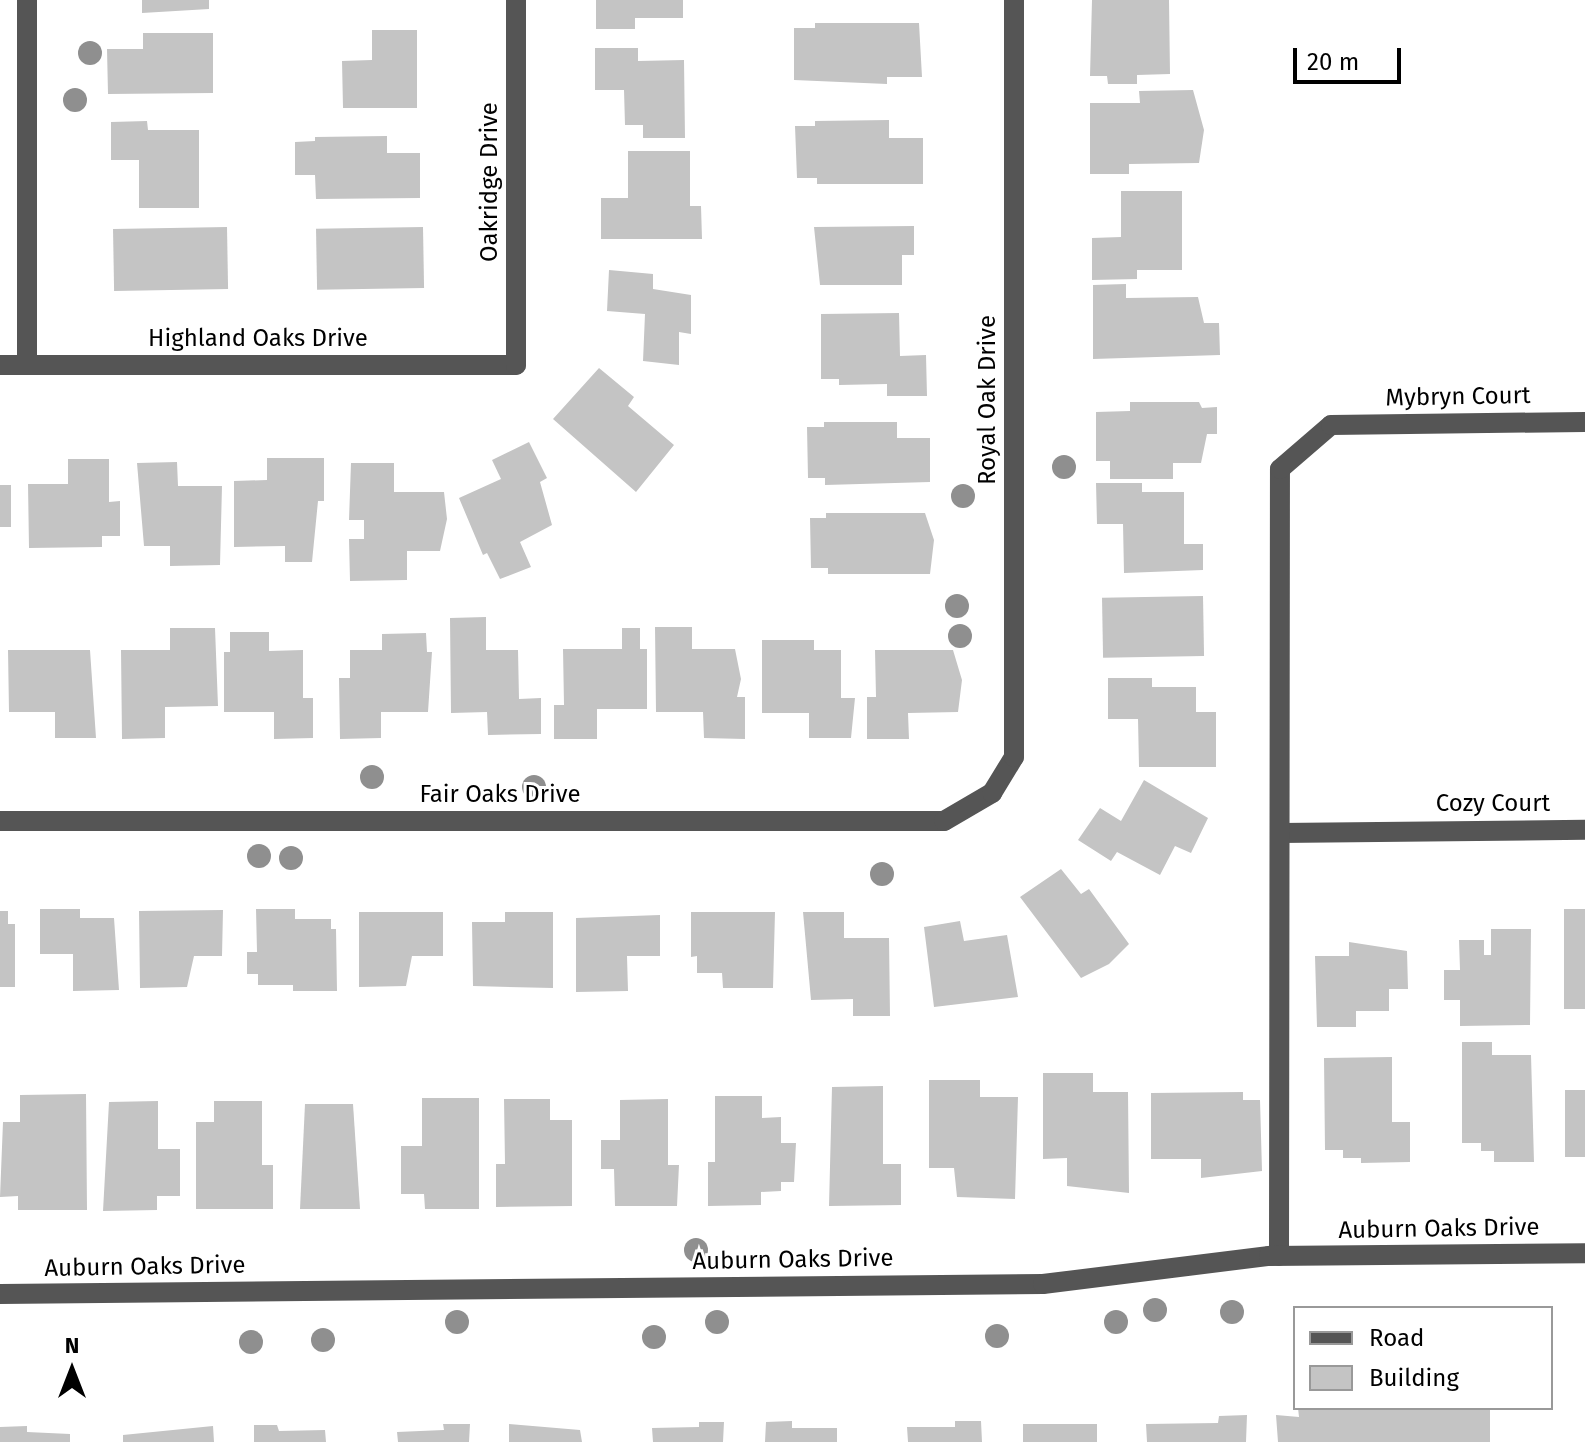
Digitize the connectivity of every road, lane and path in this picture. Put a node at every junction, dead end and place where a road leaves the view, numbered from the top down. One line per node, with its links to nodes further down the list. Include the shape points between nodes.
1 (27, 0): 5 (street)
2 (516, 0): 6 (street, Oakridge Drive)
3 (1014, 0): 8 (street, Royal Oak Drive, via 1014,757)
4 (0, 365): 5 (street, Highland Oaks Drive)
5 (27, 365): 6 (street, Highland Oaks Drive)
6 (516, 365)
7 (1585, 422): 11 (street, Mybryn Court, via 1331,425 1280,469)
8 (992, 793): 9 (street, Fair Oaks Drive, via 944,821)
9 (0, 821)
10 (1585, 830): 11 (street, Cozy Court)
11 (1280, 833): 13 (street)
12 (1585, 1253): 13 (street, Auburn Oaks Drive)
13 (1279, 1256): 14 (street, Auburn Oaks Drive, via 1043,1284)
14 (0, 1294)

